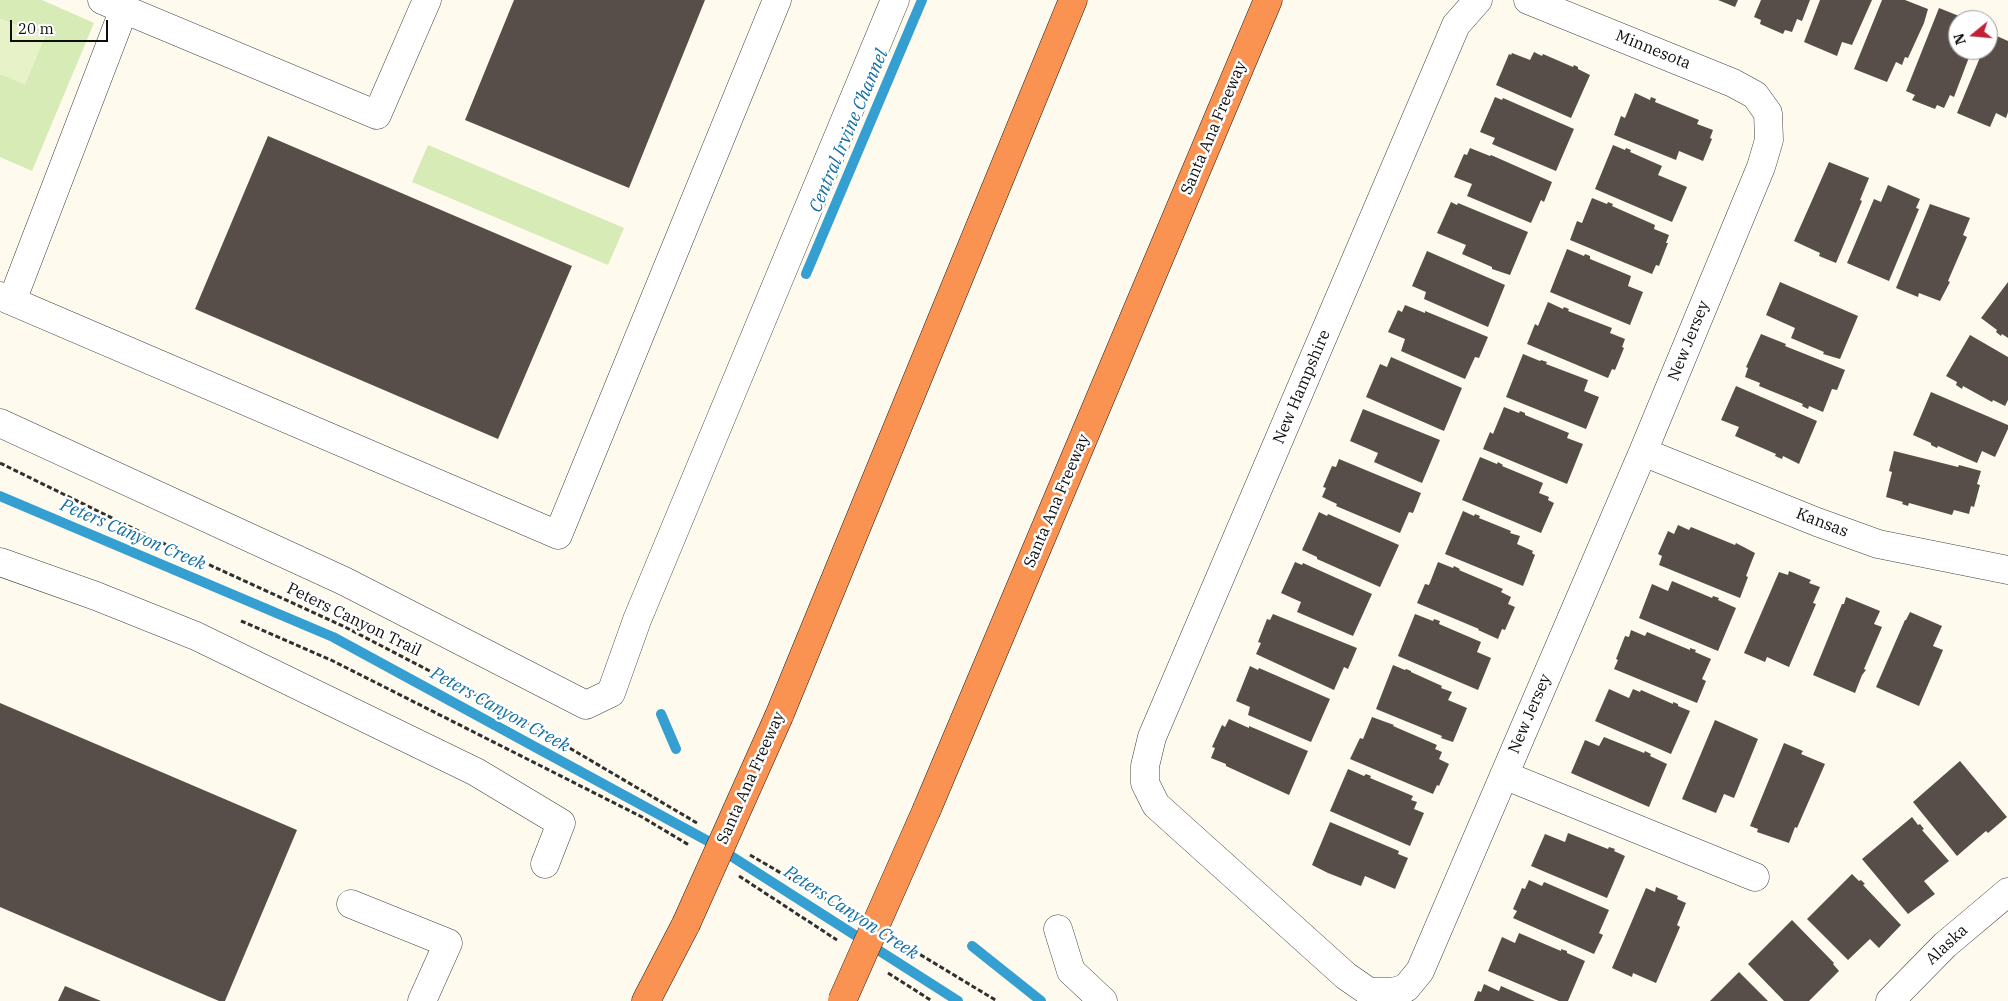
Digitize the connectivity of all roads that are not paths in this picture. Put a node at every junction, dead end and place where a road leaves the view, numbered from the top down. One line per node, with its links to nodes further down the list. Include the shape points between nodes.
1 (427, 0): 8 (street, via 377,115)
2 (777, 0): 10 (street, via 558,535)
3 (895, 0): 11 (street, via 637,620 611,693 586,705 344,581)
4 (1073, 0): 21 (highway, Santa Ana Freeway, bridge, via 779,716)
5 (1268, 0): 26 (highway, Santa Ana Freeway, bridge, via 927,809)
6 (1478, 0): 16 (street, New Hampshire, via 1456,25 1152,737)
7 (1528, 0): 9 (street, Minnesota, via 1733,83 1756,95)
8 (113, 4): 10 (street)
9 (1768, 113): 12 (street, New Jersey, via 1769,140 1761,167)
10 (6, 298)
11 (0, 422)
12 (1644, 452): 14 (street, Kansas, via 1878,544); 15 (street, New Jersey)
13 (0, 562): 17 (street, via 196,636 476,772 562,823)
14 (2008, 570)
15 (1504, 774): 16 (street, New Jersey, via 1420,971 1406,988 1393,992 1369,992 1346,976 1156,805); 18 (street)
16 (1145, 782)
17 (544, 864)
18 (1755, 878)
19 (2008, 892): 28 (street, Alaska, via 1945,945)
20 (351, 904): 23 (street, via 448,943)
21 (686, 924): 24 (highway); 25 (highway, Santa Ana Freeway)
22 (1058, 929): 27 (street, via 1071,971)
23 (422, 1001)
24 (646, 1001)
25 (658, 1001)
26 (842, 1001)
27 (1103, 1001)
28 (1890, 1001)

